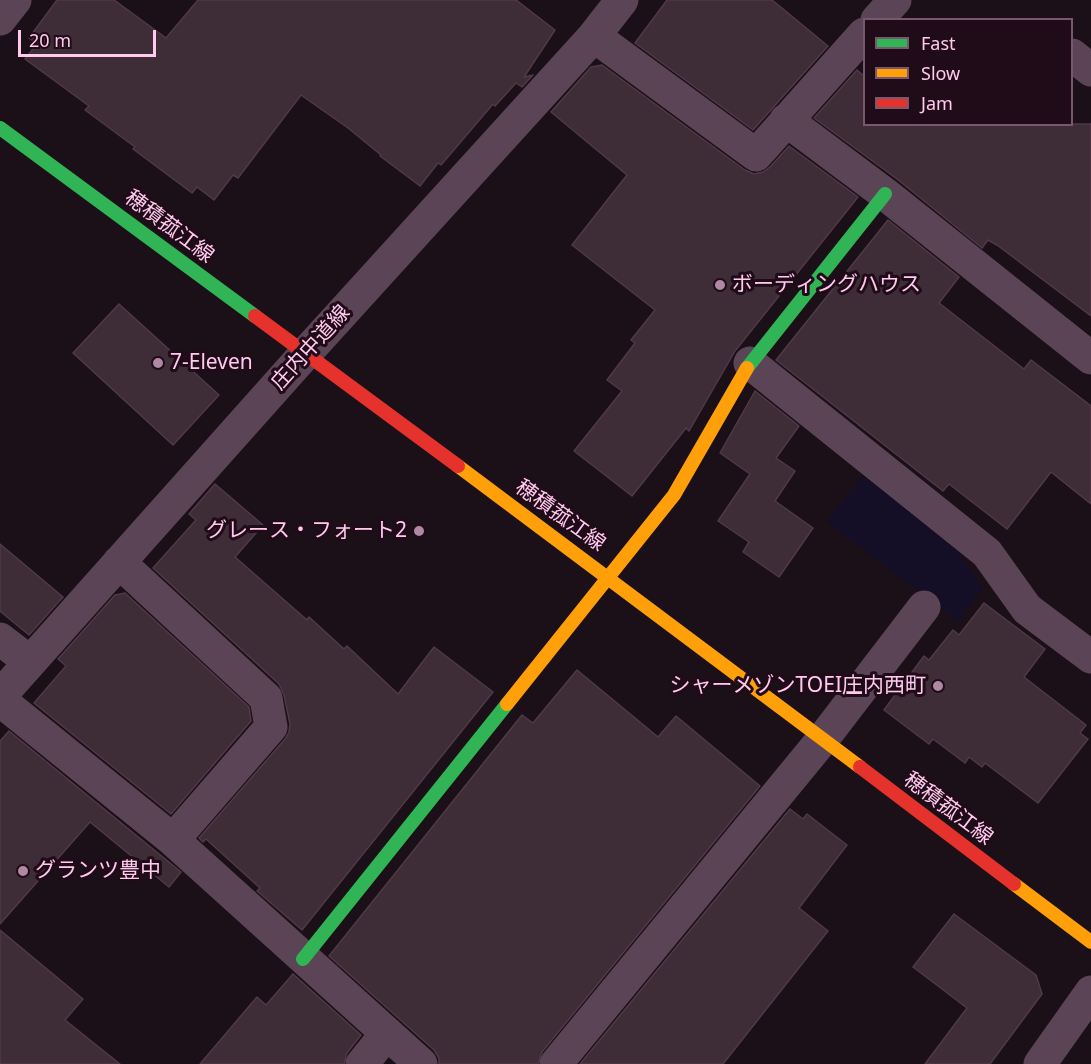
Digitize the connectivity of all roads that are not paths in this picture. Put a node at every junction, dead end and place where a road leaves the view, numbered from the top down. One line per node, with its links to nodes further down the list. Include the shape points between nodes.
1 (15, 0): 5 (street)
2 (622, 0): 7 (street, 庄内中道線)
3 (895, 0): 4 (street)
4 (879, 18)
5 (0, 19)
6 (863, 35): 10 (street)
7 (594, 36): 10 (street, via 756,155); 13 (street, 庄内中道線)
8 (1073, 56): 9 (street)
9 (1091, 70)
10 (786, 120): 12 (street)
11 (0, 128): 13 (street, 穂積菰江線)
12 (885, 194): 14 (street); 15 (street)
13 (305, 354): 16 (street, 庄内中道線); 17 (street, 穂積菰江線)
14 (1091, 358)
15 (750, 363): 17 (street, via 674,495); 20 (street, via 987,553 1027,609)
16 (119, 562): 21 (street, 庄内中道線); 24 (street, via 267,698 271,727)
17 (609, 578): 23 (street, 穂積菰江線); 26 (street)
18 (924, 607): 23 (street)
19 (0, 639): 21 (street)
20 (1091, 657)
21 (30, 662): 22 (street, 庄内中道線)
22 (0, 698): 24 (street)
23 (822, 740): 25 (street, 穂積菰江線); 31 (street)
24 (173, 840): 26 (street)
25 (1091, 942)
26 (303, 959): 28 (street)
27 (1091, 992): 32 (street)
28 (387, 1033): 29 (street); 30 (street)
29 (362, 1064)
30 (421, 1064)
31 (556, 1064)
32 (1040, 1064)

